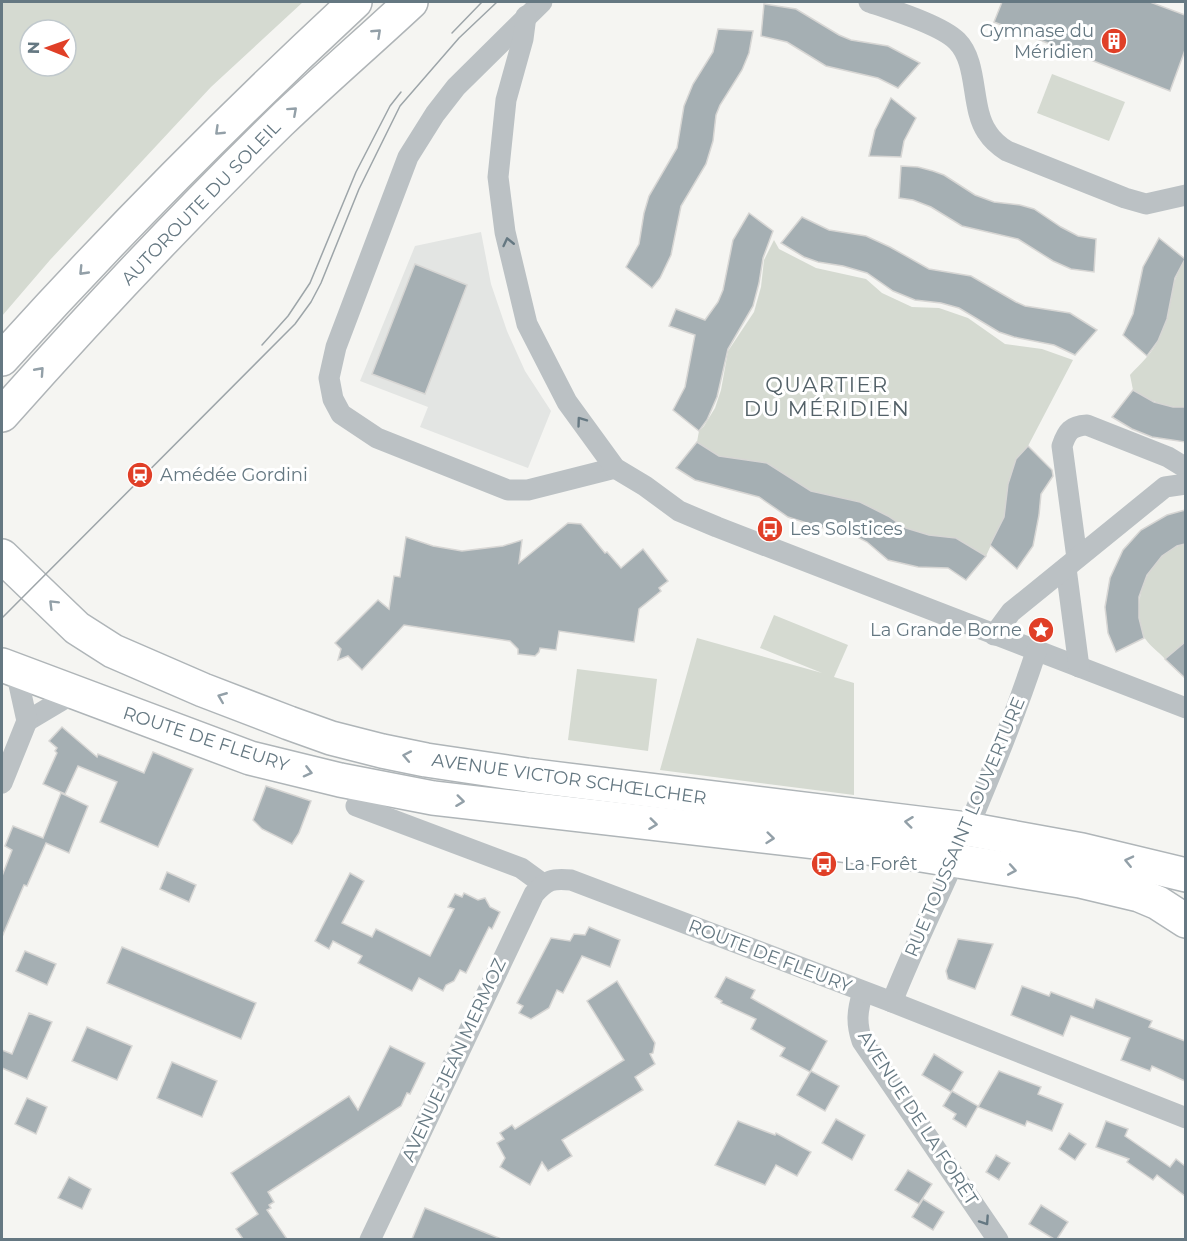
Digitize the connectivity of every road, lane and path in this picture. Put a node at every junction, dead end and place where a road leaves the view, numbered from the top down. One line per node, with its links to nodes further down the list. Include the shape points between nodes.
1 (355, 2): 7 (main road, AUTOROUTE DU SOLEIL, one-way to 7, via 203,147)
2 (411, 2): 8 (main road, AUTOROUTE DU SOLEIL, one-way to 2, via 85,322 225,177)
3 (542, 2): 5 (street)
4 (869, 2): 6 (street, via 948,33 959,42 970,69 981,121 994,142 1007,151 1146,204)
5 (526, 16): 9 (street, one-way to 5, via 567,402 527,324 505,232 498,177 506,100); 9 (street, via 456,87 408,157 336,347 329,378 333,399 341,414 377,438 508,490 528,490)
6 (1185, 195)
7 (2, 359)
8 (2, 415)
9 (615, 468): 14 (street, via 680,511 717,528)
10 (1185, 468): 13 (street, via 1168,457 1088,425 1077,425 1066,434 1062,446)
11 (1185, 484): 13 (street, via 1165,487)
12 (2, 556): 23 (main road, AVENUE VICTOR SCHŒLCHER, one-way to 12, via 527,775 415,758 331,738 113,651 77,628)
13 (1071, 563): 14 (street, via 1011,612); 16 (street)
14 (994, 634): 15 (street)
15 (1036, 652): 16 (street); 23 (street, RUE TOUSSAINT LOUVERTURE)
16 (1079, 667): 19 (street)
17 (9, 668): 18 (main road); 20 (street)
18 (74, 693): 20 (street); 22 (main road, ROUTE DE FLEURY, one-way to 22)
19 (1185, 708)
20 (27, 721): 21 (street)
21 (2, 783)
22 (348, 793): 24 (main road, AVENUE VICTOR SCHŒLCHER, one-way to 24, via 433,798); 26 (street, ROUTE DE FLEURY, via 521,868)
23 (967, 829): 24 (street, RUE TOUSSAINT LOUVERTURE); 25 (main road, AVENUE VICTOR SCHŒLCHER, one-way to 23, via 1082,850)
24 (954, 860): 27 (main road, AVENUE VICTOR SCHŒLCHER, one-way to 27, via 1139,895); 29 (street, RUE TOUSSAINT LOUVERTURE)
25 (1185, 875)
26 (543, 884): 28 (street, ROUTE DE FLEURY, via 554,879 571,880); 31 (street, AVENUE JEAN MERMOZ, via 526,909)
27 (1185, 921)
28 (863, 992): 29 (street, ROUTE DE FLEURY); 32 (street, AVENUE DE LA FORÊT, one-way to 32, via 857,1011 862,1041)
29 (892, 1002): 30 (street, ROUTE DE FLEURY)
30 (1185, 1118)
31 (370, 1239)
32 (998, 1239)

